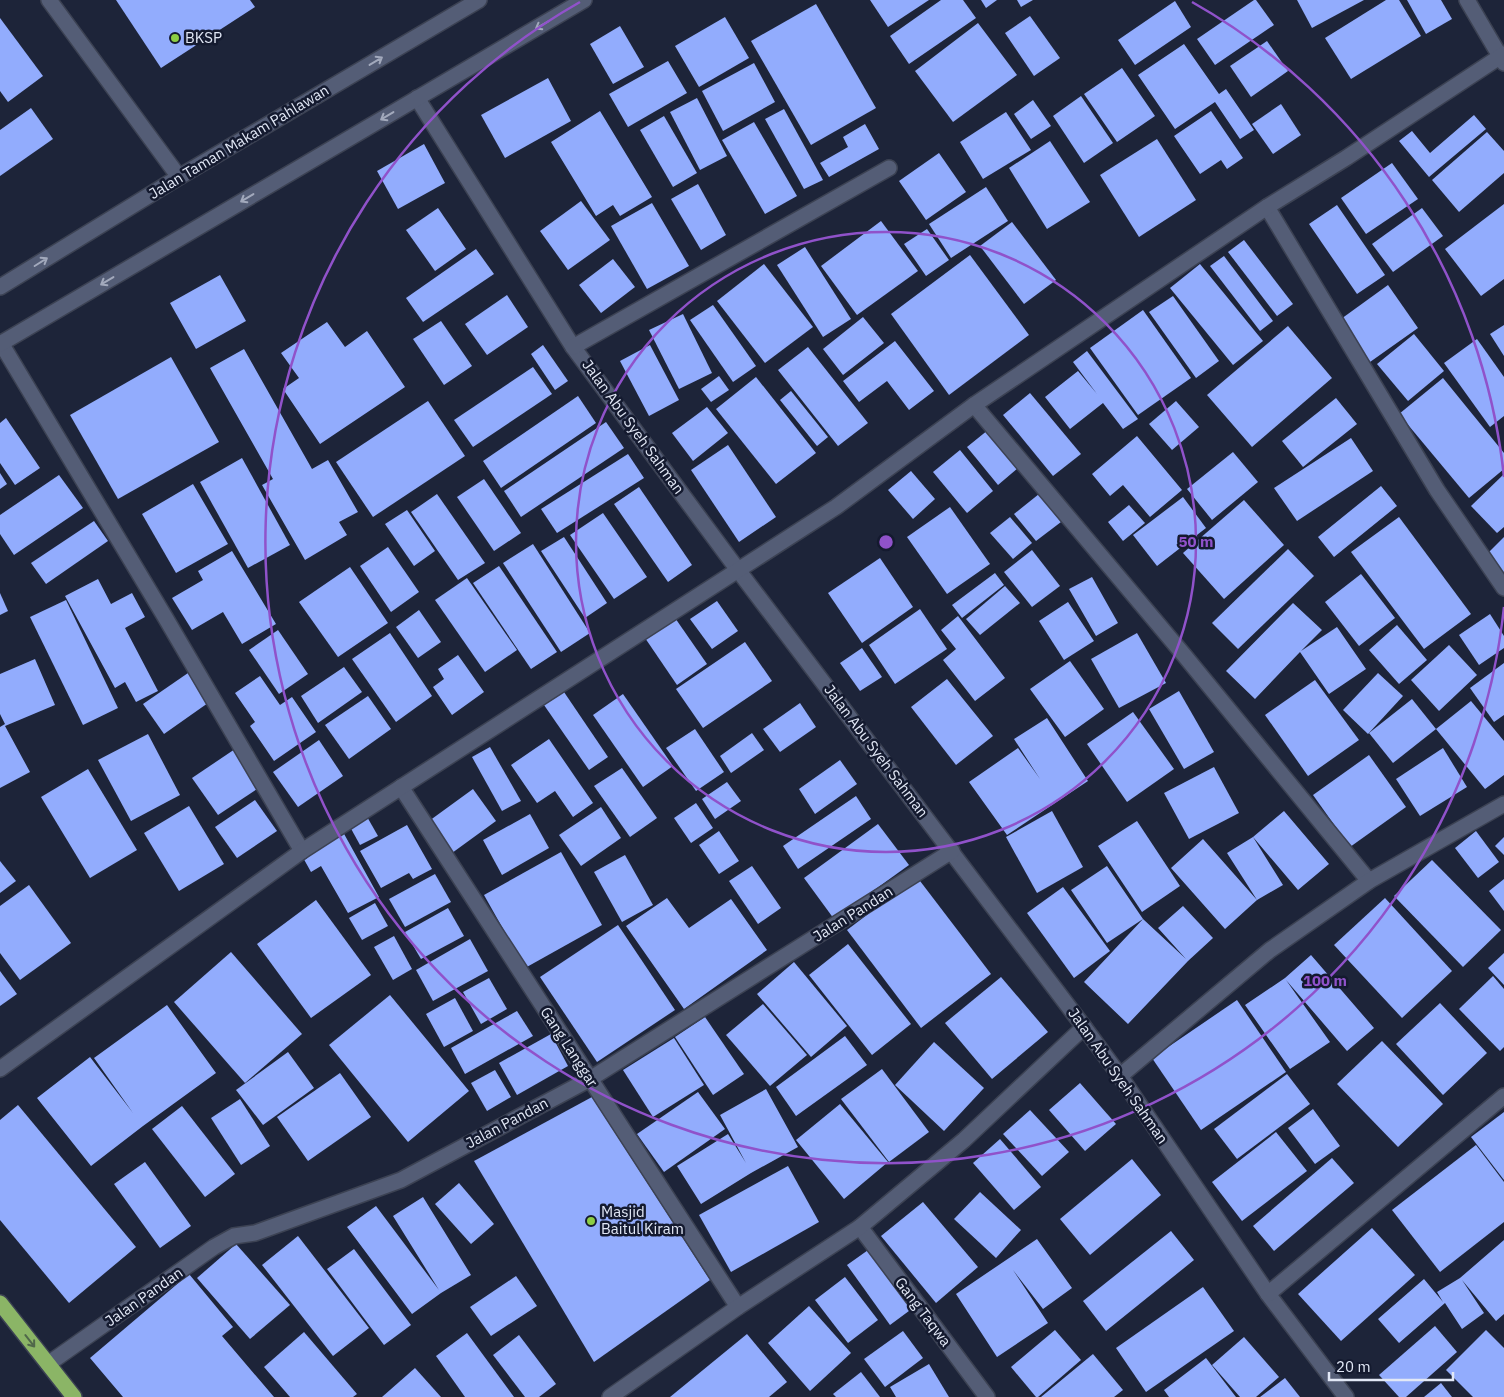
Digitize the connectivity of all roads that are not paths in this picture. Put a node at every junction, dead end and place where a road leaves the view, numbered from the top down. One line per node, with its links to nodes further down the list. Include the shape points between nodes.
1 (49, 0): 8 (street)
2 (479, 0): 8 (street, Jalan Taman Makam Pahlawan, one-way to 2)
3 (584, 0): 6 (street, one-way to 6)
4 (1467, 0): 5 (street)
5 (1503, 58): 9 (street)
6 (417, 98): 11 (street, one-way to 11); 12 (street, Jalan Abu Syeh Sahman)
7 (889, 168): 12 (street)
8 (178, 177): 10 (street, Jalan Taman Makam Pahlawan, one-way to 8)
9 (1267, 207): 13 (street); 15 (street, via 1437,490)
10 (0, 288)
11 (1, 344): 18 (street)
12 (573, 347): 14 (street, Jalan Abu Syeh Sahman)
13 (974, 405): 14 (street, via 836,507); 20 (street)
14 (738, 570): 16 (street); 19 (street, Jalan Abu Syeh Sahman)
15 (1504, 588)
16 (401, 787): 18 (street); 24 (street, Gang Langgar)
17 (1504, 804): 20 (street)
18 (302, 851): 22 (street)
19 (952, 852): 21 (street, Jalan Abu Syeh Sahman); 24 (street, Jalan Pandan)
20 (1369, 881): 23 (street, via 1270,950)
21 (1084, 1027): 23 (street, Jalan Abu Syeh Sahman); 26 (street, via 964,1140)
22 (0, 1069)
23 (1120, 1076): 27 (street, Jalan Abu Syeh Sahman)
24 (590, 1079): 29 (street, Gang Langgar); 30 (street, Jalan Pandan, via 401,1180 255,1232 234,1236)
25 (1504, 1096): 27 (street)
26 (860, 1227): 29 (street); 33 (street, Gang Taqwa)
27 (1268, 1294): 34 (street, Jalan Abu Syeh Sahman)
28 (0, 1303): 30 (highway, one-way to 30)
29 (738, 1307): 31 (street)
30 (48, 1364): 32 (highway)
31 (619, 1394)
32 (74, 1397)
33 (987, 1397)
34 (1346, 1397)

